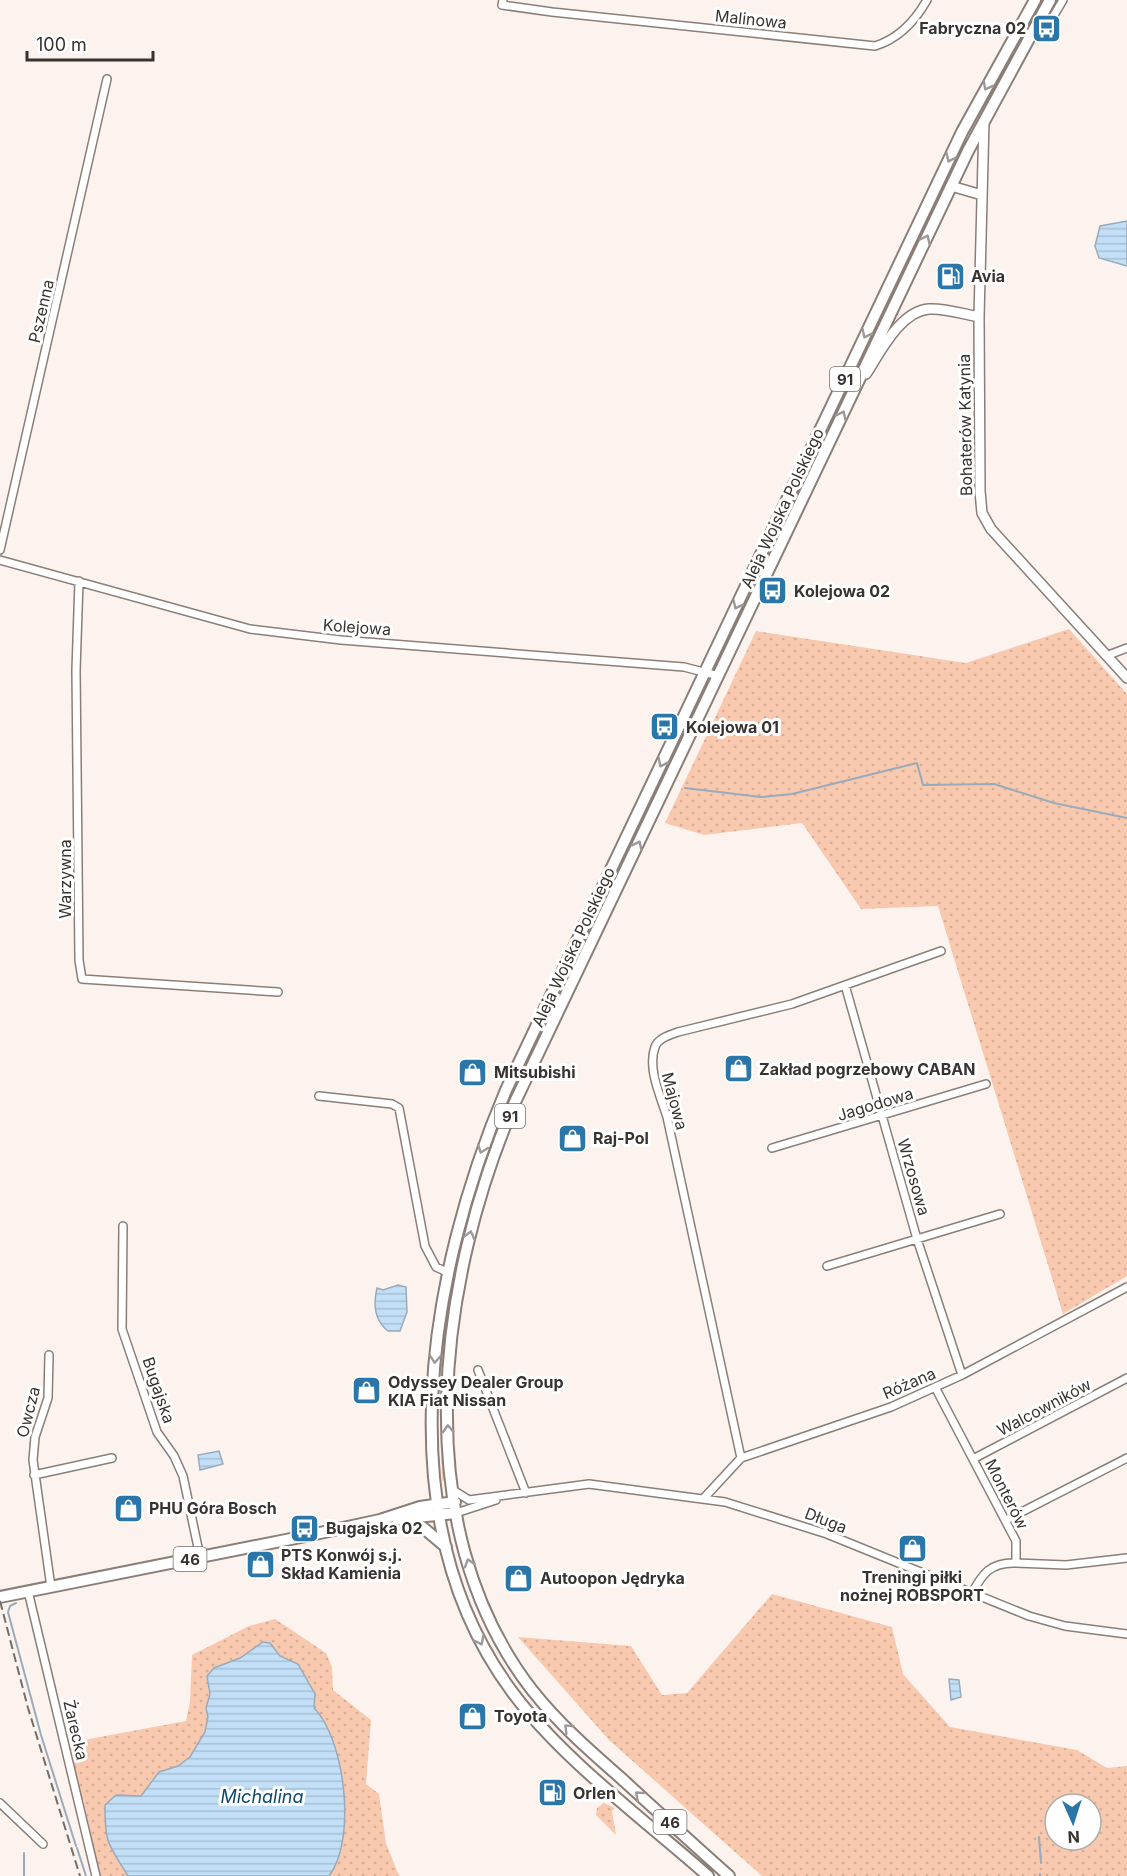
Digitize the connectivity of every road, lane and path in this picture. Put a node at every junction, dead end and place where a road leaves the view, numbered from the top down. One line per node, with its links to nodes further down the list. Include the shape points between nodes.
1 (927, 0): 4 (street, Malinowa, via 918,15 889,42 875,45)
2 (1035, 0): 18 (main road, Aleja Wojska Polskiego / 91, one-way to 18, via 962,132)
3 (1063, 0): 6 (street)
4 (502, 3)
5 (1047, 4): 8 (main road, Aleja Wojska Polskiego / 91)
6 (1053, 17)
7 (107, 79): 13 (street, Pszenna)
8 (985, 116): 9 (main road, Aleja Wojska Polskiego / 91); 10 (street, Bohaterów Katynia)
9 (951, 186): 10 (street); 12 (main road, Aleja Wojska Polskiego / 91, one-way to 9)
10 (982, 195): 11 (street, Bohaterów Katynia)
11 (980, 317): 12 (street, via 938,309 917,312 886,343); 17 (street, Bohaterów Katynia, via 982,513 1010,553)
12 (851, 396): 19 (main road, Aleja Wojska Polskiego / 91, one-way to 12)
13 (0, 550)
14 (0, 560): 15 (street, Kolejowa)
15 (79, 581): 18 (street, Kolejowa, via 260,631 684,667); 23 (street, Warzywna, via 76,670 82,978)
16 (1127, 648): 17 (street)
17 (1106, 656): 20 (street, Bohaterów Katynia)
18 (705, 672): 19 (street, Kolejowa); 32 (main road, Aleja Wojska Polskiego / 91, one-way to 32, via 506,1090 472,1176)
19 (719, 676): 44 (main road, Aleja Wojska Polskiego / 91, one-way to 19, via 448,1419 450,1352 457,1293 479,1200 515,1102)
20 (1127, 678)
21 (941, 951): 22 (street, Majowa)
22 (845, 985): 26 (street, Wrzosowa); 40 (street, Majowa, via 792,1004 678,1032 655,1046 653,1069 667,1117)
23 (278, 992)
24 (986, 1084): 26 (street, Jagodowa)
25 (319, 1096): 32 (street, via 399,1108 425,1246 433,1262)
26 (883, 1116): 27 (street, Jagodowa); 30 (street, Wrzosowa)
27 (772, 1148)
28 (1000, 1214): 30 (street)
29 (123, 1226): 53 (street, Bugajska, via 122,1329 157,1432 183,1476)
30 (918, 1239): 31 (street); 36 (street, Wrzosowa)
31 (827, 1266)
32 (447, 1272): 49 (main road, Aleja Wojska Polskiego / 91, one-way to 49, via 434,1375)
33 (1127, 1287): 36 (street, Różana)
34 (49, 1355): 43 (street, Owcza, via 48,1398 33,1446)
35 (478, 1370): 45 (street)
36 (962, 1375): 38 (street, Różana)
37 (1127, 1378): 42 (street, Walcowników)
38 (935, 1387): 40 (street, Różana, via 891,1407); 42 (street, Monterów)
39 (112, 1458): 43 (street)
40 (741, 1458): 47 (street, Różana)
41 (1127, 1458): 51 (street)
42 (974, 1460): 51 (street, Monterów)
43 (34, 1475): 56 (street, Owcza)
44 (453, 1490): 46 (street, Długa, via 469,1500); 48 (main road, Aleja Wojska Polskiego / 91)
45 (526, 1493): 46 (street, Długa); 47 (street, Długa, via 589,1484)
46 (504, 1497): 48 (street, Długa)
47 (704, 1498): 58 (street, Długa, via 788,1520)
48 (455, 1508): 49 (main road); 65 (main road, Aleja Wojska Polskiego / 46, one-way to 48, via 582,1743 532,1690 487,1615)
49 (439, 1510): 50 (main road); 52 (main road, Aleja Wojska Polskiego / 91)
50 (380, 1520): 52 (main road, 46, via 417,1524); 53 (main road, 46)
51 (1006, 1520): 55 (street, Monterów, via 1016,1541)
52 (446, 1547): 64 (main road, Aleja Wojska Polskiego / 46, one-way to 64, via 470,1621 513,1694 567,1752)
53 (200, 1557): 56 (main road, 46)
54 (1127, 1558): 55 (street, via 1088,1564)
55 (1016, 1563): 58 (street, via 989,1568)
56 (51, 1587): 57 (main road, 46)
57 (28, 1591): 59 (main road, 46); 63 (street, Żarecka)
58 (971, 1595): 60 (street, Długa, via 1065,1626)
59 (0, 1597)
60 (1127, 1634)
61 (0, 1803): 62 (street)
62 (43, 1844)
63 (96, 1876)
64 (708, 1876)
65 (729, 1876)

